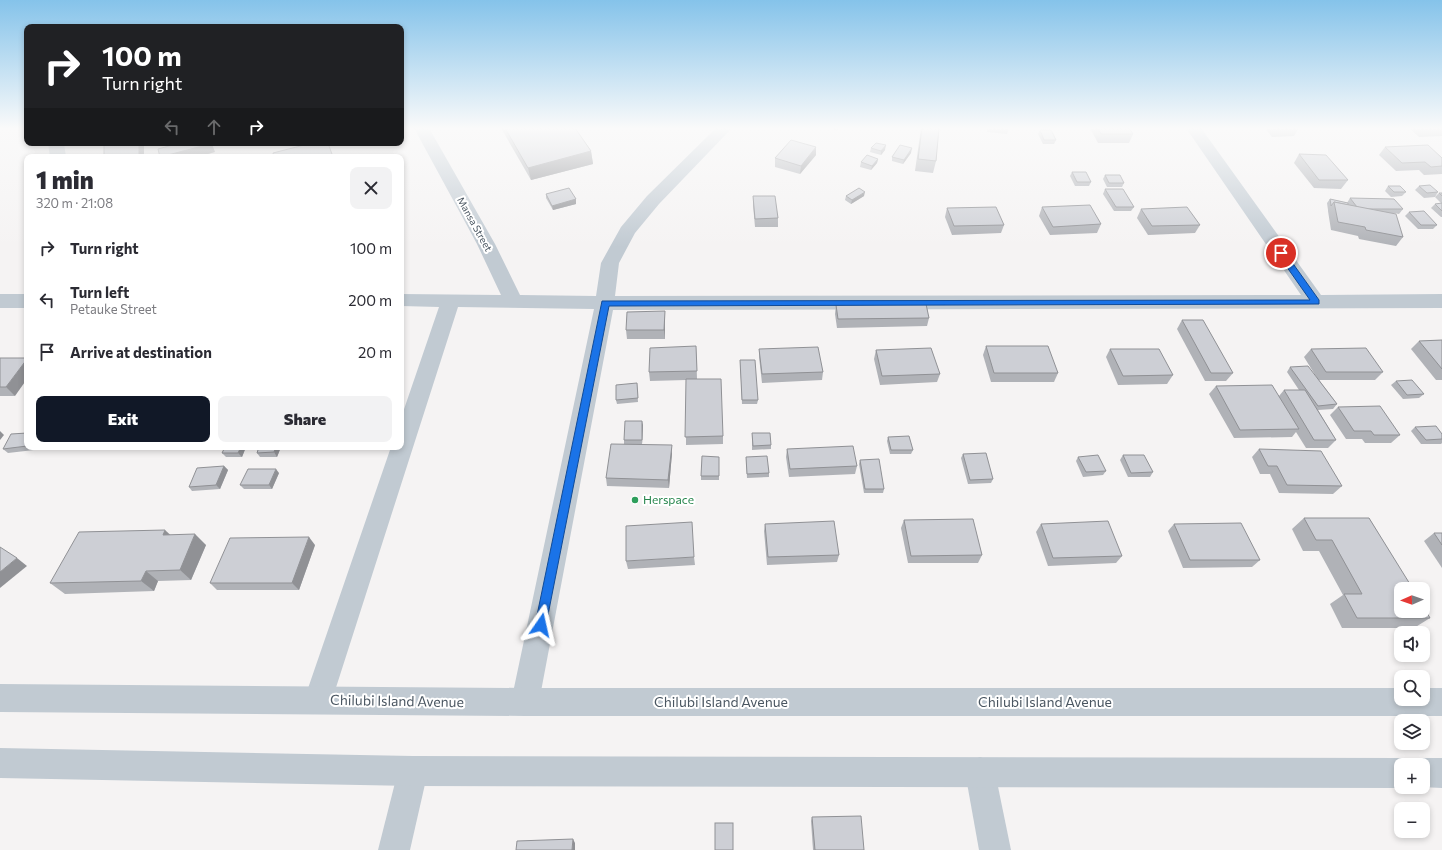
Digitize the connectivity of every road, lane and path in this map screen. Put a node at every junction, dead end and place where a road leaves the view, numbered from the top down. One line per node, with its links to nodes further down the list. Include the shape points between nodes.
1 (443, 168): 8 (street, Mansa Street, via 486,244)
2 (685, 168): 11 (street, via 627,231 610,263)
3 (1221, 168): 10 (street)
4 (404, 300): 5 (street)
5 (451, 300): 8 (street); 12 (street)
6 (0, 301): 7 (street)
7 (24, 301)
8 (513, 301): 11 (street)
9 (1442, 301): 10 (street)
10 (1316, 302): 11 (street)
11 (605, 303): 16 (street)
12 (404, 441)
13 (401, 450): 15 (street)
14 (0, 698): 15 (street, Chilubi Island Avenue)
15 (318, 700): 16 (street, Chilubi Island Avenue)
16 (525, 702): 17 (street, Chilubi Island Avenue)
17 (1442, 702)
18 (0, 763): 19 (street)
19 (413, 771): 20 (street); 24 (street)
20 (980, 772): 21 (street); 25 (street)
21 (1394, 773)
22 (1430, 773): 23 (street)
23 (1442, 774)
24 (394, 850)
25 (995, 850)

